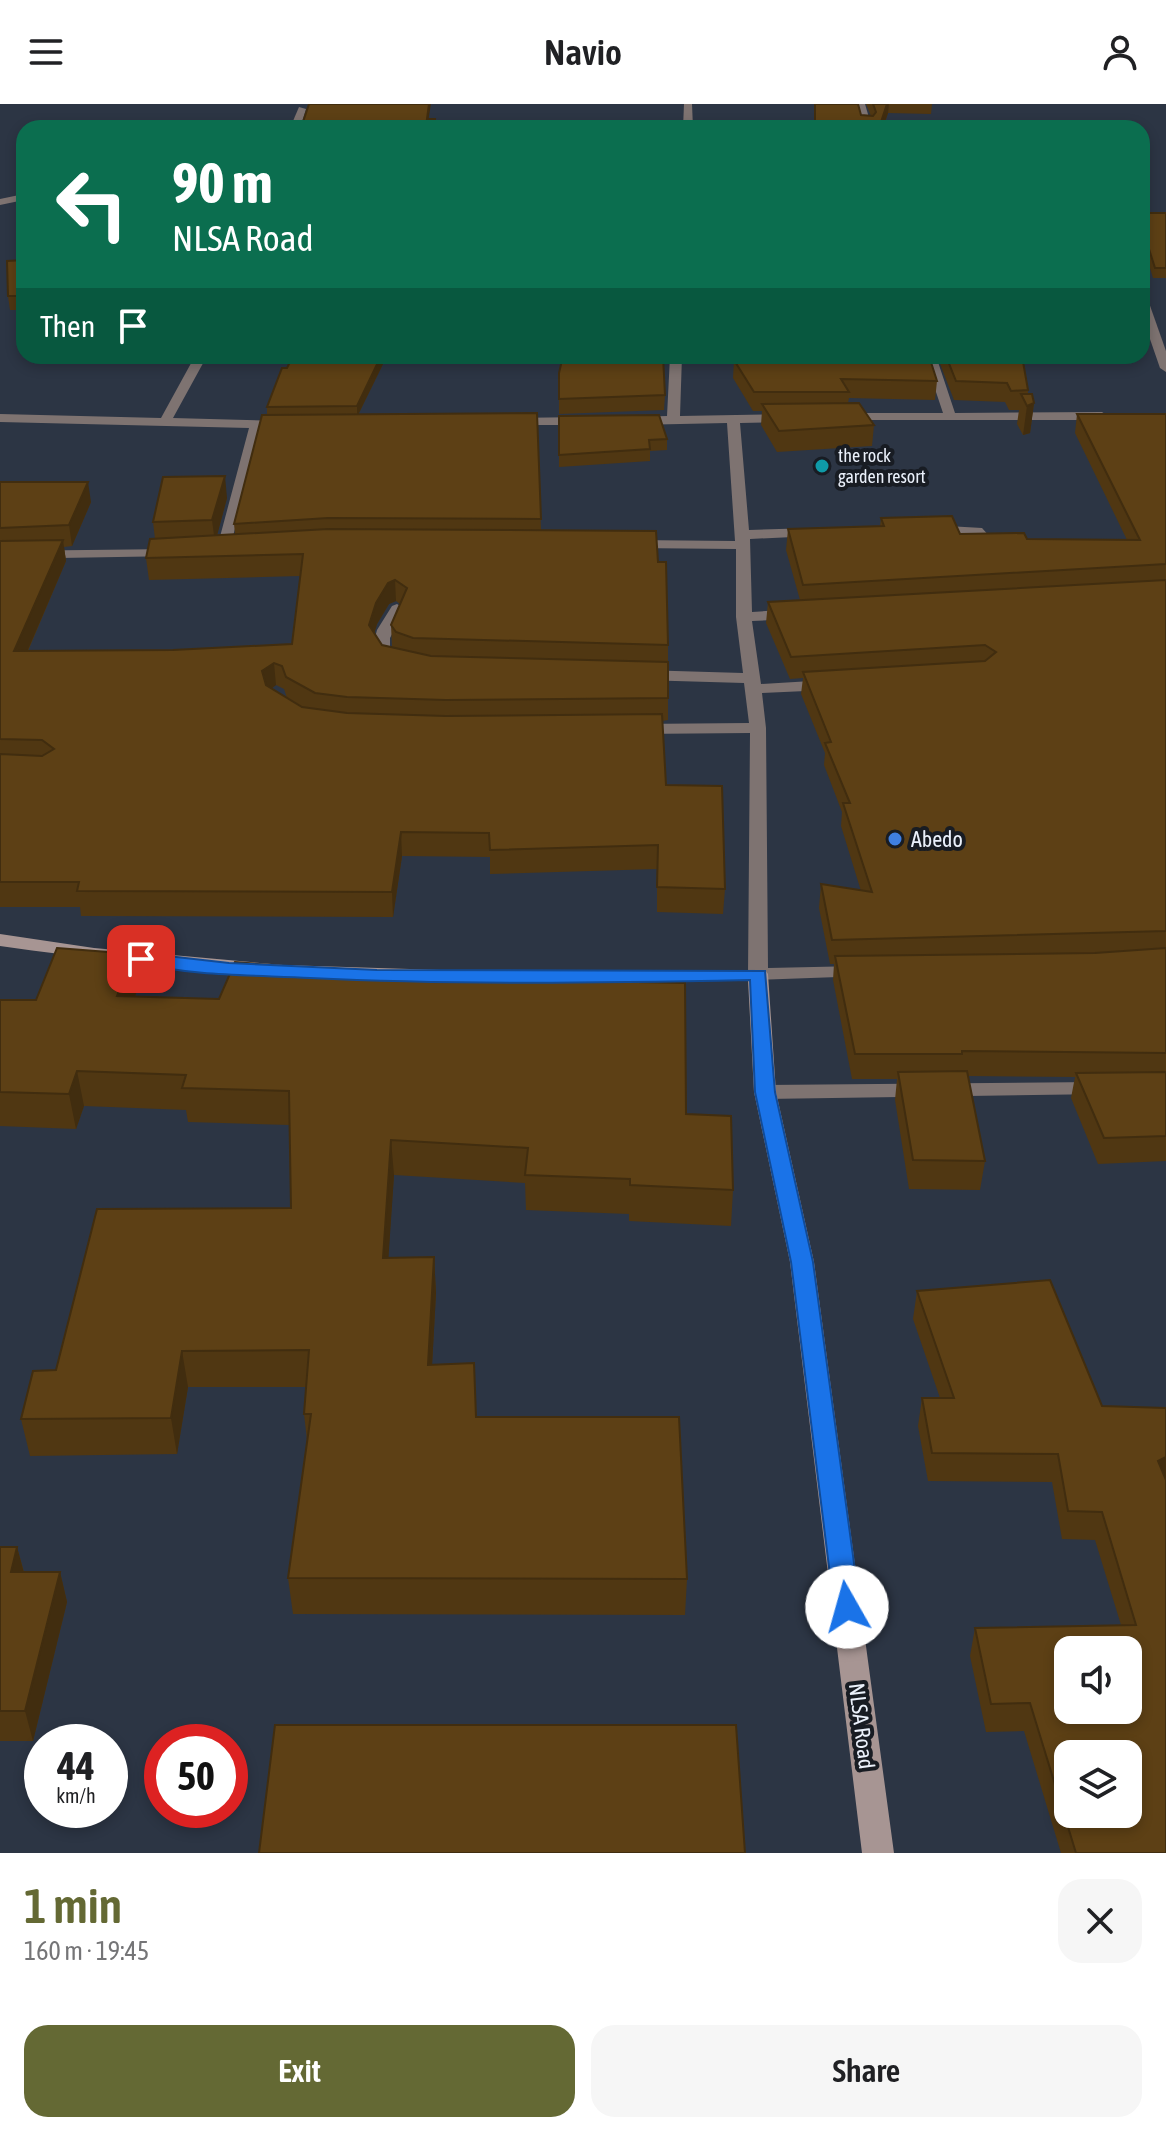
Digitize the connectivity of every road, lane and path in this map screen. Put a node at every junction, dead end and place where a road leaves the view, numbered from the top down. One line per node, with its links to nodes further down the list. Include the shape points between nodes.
1 (302, 109): 2 (street)
2 (298, 120)
3 (1150, 323): 7 (street)
4 (197, 364): 13 (street)
5 (676, 364): 14 (street)
6 (933, 364): 8 (street)
7 (1166, 368)
8 (950, 416): 9 (street); 10 (street)
9 (1120, 416)
10 (829, 417)
11 (0, 418): 13 (street)
12 (802, 418): 15 (street)
13 (166, 420): 19 (street)
14 (673, 420): 15 (street); 17 (street)
15 (733, 420): 23 (street)
16 (596, 421): 18 (street)
17 (626, 421)
18 (503, 422)
19 (256, 425): 20 (street); 25 (street)
20 (302, 425)
21 (913, 529): 26 (street, via 977,531)
22 (829, 532): 23 (street)
23 (743, 540): 24 (street); 31 (street)
24 (615, 544)
25 (223, 548)
26 (993, 548)
27 (183, 553): 28 (street)
28 (0, 555)
29 (397, 609): 32 (street, via 381,637 381,651)
30 (806, 614): 31 (street)
31 (744, 617): 34 (street)
32 (406, 666)
33 (626, 674): 34 (street)
34 (752, 684): 35 (street); 36 (street)
35 (844, 684)
36 (758, 728): 37 (street); 40 (street)
37 (618, 729)
38 (0, 940): 40 (main road, via 229,968 377,976)
39 (885, 972): 40 (street)
40 (758, 974): 42 (main road, NLSA Road)
41 (1122, 1089): 42 (street)
42 (765, 1092): 43 (main road, NLSA Road, via 802,1262)
43 (878, 1853)

